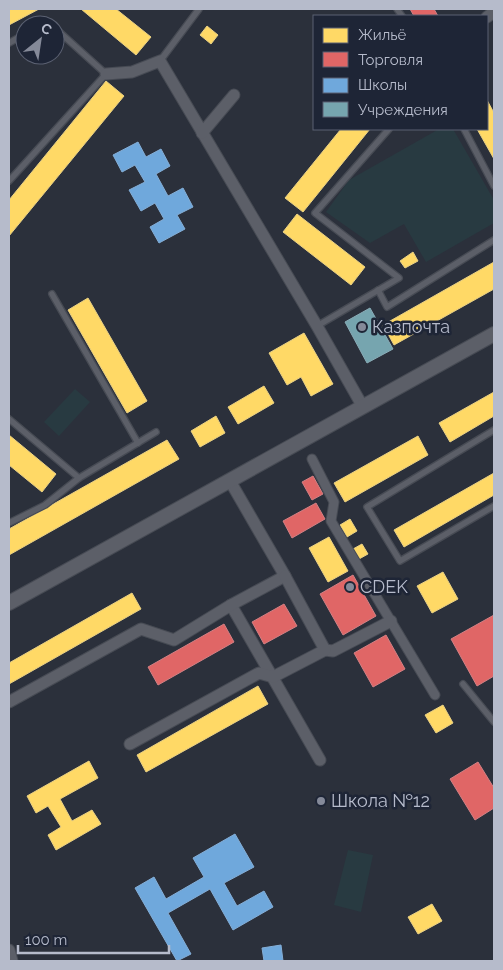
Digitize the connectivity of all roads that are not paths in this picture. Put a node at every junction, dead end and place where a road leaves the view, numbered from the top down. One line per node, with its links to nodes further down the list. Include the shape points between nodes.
1 (200, 9): 3 (lane)
2 (65, 37): 4 (lane)
3 (160, 61): 4 (street, via 132,72); 8 (street)
4 (106, 74): 9 (lane)
5 (234, 95): 8 (street)
6 (388, 130): 12 (lane, via 315,213 398,278)
7 (465, 130): 10 (lane)
8 (202, 133): 14 (street)
9 (9, 181)
10 (494, 186)
11 (494, 240): 12 (lane, via 387,307)
12 (378, 290): 14 (lane)
13 (52, 294): 20 (lane)
14 (317, 326): 16 (street)
15 (494, 334): 16 (street)
16 (363, 407): 23 (street)
17 (9, 419): 22 (lane)
18 (494, 430): 24 (lane, via 367,507 400,561)
19 (156, 432): 20 (lane)
20 (138, 443): 22 (lane)
21 (312, 459): 29 (street, via 334,502 331,521)
22 (79, 478): 25 (lane, via 45,505)
23 (230, 481): 26 (street); 27 (street)
24 (494, 506)
25 (9, 523)
26 (284, 576): 28 (street); 30 (street)
27 (9, 604)
28 (231, 605): 31 (street); 34 (street, via 174,640 141,629)
29 (391, 621): 30 (street, via 333,651); 33 (street)
30 (325, 650): 31 (street)
31 (273, 677): 36 (street, via 260,673); 37 (street)
32 (463, 684): 35 (lane)
33 (434, 695)
34 (9, 702)
35 (494, 722)
36 (130, 744)
37 (320, 760)
38 (9, 950): 39 (street)
39 (12, 961)

